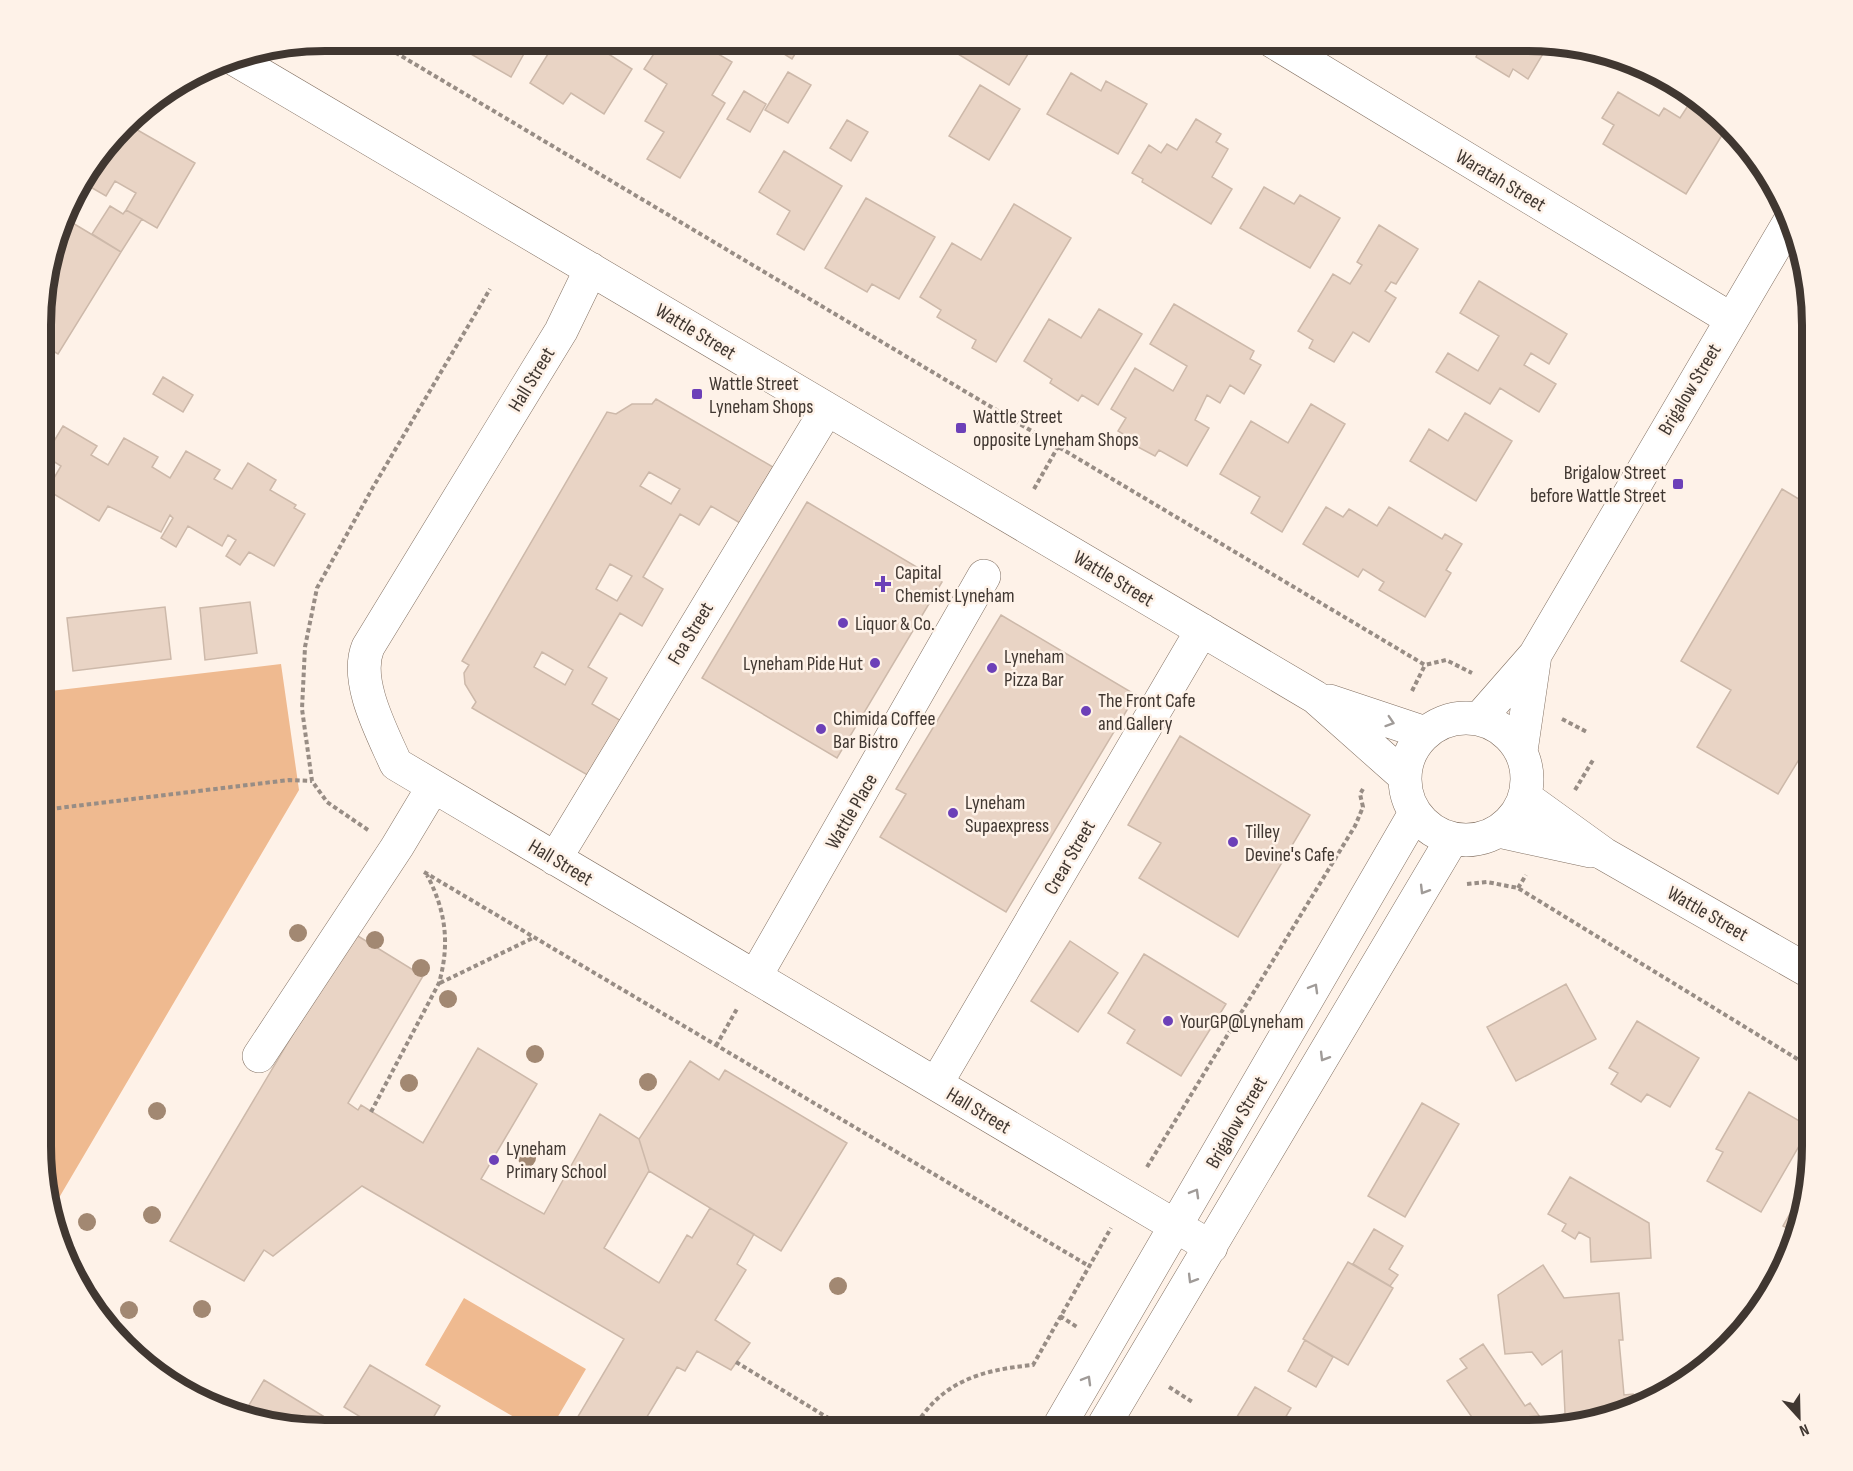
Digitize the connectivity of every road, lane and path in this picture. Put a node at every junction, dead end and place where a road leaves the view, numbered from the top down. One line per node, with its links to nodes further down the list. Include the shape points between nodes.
1 (394, 51): 12 (path, via 1425,665)
2 (1289, 51): 7 (street, Waratah Street)
3 (243, 64): 5 (street, Wattle Street)
4 (1784, 230): 7 (street, Brigalow Street)
5 (591, 269): 8 (street, Wattle Street); 18 (street, Hall Street, via 561,331 362,660 370,705 396,764)
6 (490, 290): 21 (path, via 317,588 305,647 302,709 312,781 289,780)
7 (1731, 319): 11 (street, Brigalow Street)
8 (827, 409): 10 (street, Wattle Street); 26 (street, Foa Street)
9 (984, 576): 30 (street, Wattle Place)
10 (1202, 630): 13 (street, Wattle Street); 35 (street, Crear Street)
11 (1535, 655): 14 (street, Brigalow Street); 16 (street, Brigalow Street)
12 (1446, 660)
13 (1316, 697): 15 (street, Wattle Street, one-way to 15); 17 (street, Wattle Street)
14 (1479, 719): 15 (street, via 1441,722); 16 (street, via 1511,736)
15 (1425, 733): 17 (street, via 1407,760)
16 (1521, 751): 20 (street, via 1528,782)
17 (1404, 776): 22 (street)
18 (434, 787): 26 (street, Hall Street); 33 (street)
19 (1360, 794): 37 (path, via 1363,807 1355,826)
20 (1525, 797): 23 (street, via 1509,822); 25 (street, Wattle Street)
21 (51, 809)
22 (1415, 813): 24 (street, via 1425,825); 38 (street, Brigalow Street, one-way to 22)
23 (1498, 831): 24 (street, via 1468,840); 25 (street, Wattle Street)
24 (1452, 839): 39 (street, one-way to 39)
25 (1604, 854): 29 (street, Wattle Street)
26 (555, 859): 30 (street, Hall Street)
27 (1462, 885): 34 (path, via 1487,882 1518,888)
28 (533, 938): 31 (path); 31 (path, via 427,874 446,928); 32 (path)
29 (1802, 967)
30 (755, 977): 32 (path); 35 (street, Hall Street)
31 (439, 983): 36 (path)
32 (716, 1046): 40 (path)
33 (260, 1056)
34 (1802, 1062)
35 (936, 1084): 37 (street, Hall Street)
36 (371, 1112)
37 (1128, 1198): 38 (street, Hall Street); 40 (path)
38 (1175, 1227): 39 (street, Hall Street); 44 (street, Brigalow Street, one-way to 38)
39 (1211, 1248): 45 (street, one-way to 45)
40 (1089, 1266): 43 (path, via 1032,1365 964,1379 933,1400)
41 (736, 1362): 42 (path)
42 (832, 1420)
43 (920, 1420)
44 (1063, 1420)
45 (1107, 1420)

